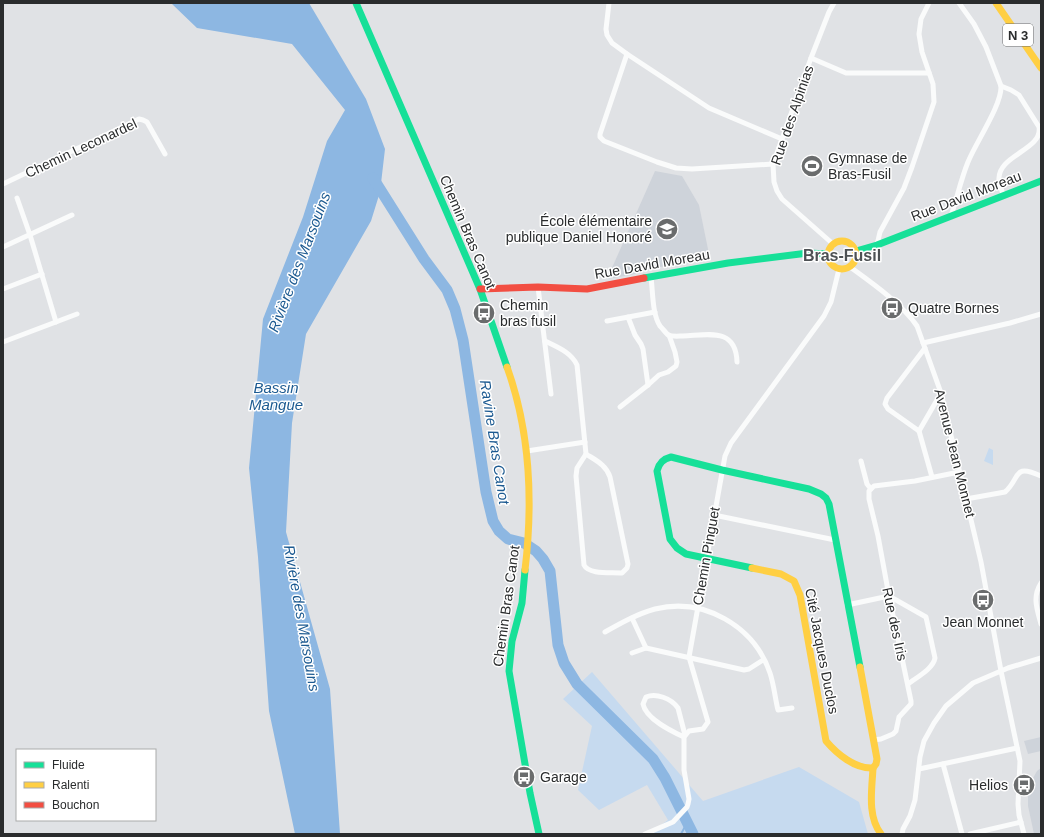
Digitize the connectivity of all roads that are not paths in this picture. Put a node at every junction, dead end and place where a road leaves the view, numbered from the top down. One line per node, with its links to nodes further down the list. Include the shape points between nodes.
1 (356, 3): 35 (street, Chemin Bras Canot)
2 (609, 3): 9 (street, via 607,35 612,43)
3 (830, 3): 8 (street, Rue des Alpinias)
4 (834, 3): 8 (street, Rue des Alpinias)
5 (929, 3): 12 (street, via 921,19 919,34)
6 (959, 3): 13 (street, via 986,47)
7 (996, 3): 11 (street, N 3)
8 (829, 12): 10 (street, Rue des Alpinias)
9 (627, 54): 14 (street, via 709,108); 16 (street, via 600,134 604,141 676,168)
10 (811, 58): 12 (street, via 846,73); 14 (street, Rue des Alpinias)
11 (1041, 68)
12 (929, 73): 25 (street, via 934,93 931,112 904,188 880,232)
13 (1001, 86): 19 (street, via 1019,95 1040,131 1035,141 1002,169 999,182); 22 (street, via 997,104 967,164)
14 (782, 139): 16 (street, Rue des Alpinias)
15 (165, 154): 18 (street, Chemin Leconardel, via 147,122 138,119)
16 (773, 164): 24 (street, Rue des Alpinias, via 774,182 782,199)
17 (1041, 181): 19 (street, Rue David Moreau)
18 (3, 184)
19 (1004, 196): 22 (street, Rue David Moreau)
20 (17, 198): 23 (street)
21 (72, 215): 23 (street)
22 (951, 216): 25 (street, Rue David Moreau)
23 (30, 235): 26 (street); 31 (street)
24 (833, 244): 27 (street, via 845,241); 28 (street)
25 (877, 245): 27 (street, Rue David Moreau)
26 (3, 247)
27 (856, 251): 29 (street, via 856,257)
28 (828, 254): 30 (street, via 831,264); 32 (street, Rue David Moreau, via 808,253 728,263)
29 (850, 267): 30 (street); 45 (street, Avenue Jean Monnet, via 911,318)
30 (839, 269): 56 (street, Chemin Pinguet, via 831,302 824,316 731,443)
31 (42, 274): 34 (street); 41 (street)
32 (651, 278): 33 (street, Rue David Moreau, via 587,289); 36 (street)
33 (538, 287): 35 (street, Rue David Moreau); 43 (street)
34 (3, 289)
35 (480, 289): 53 (street, Chemin Bras Canot, via 513,383 521,414)
36 (655, 312): 39 (street); 42 (street, via 660,325)
37 (77, 314): 41 (street)
38 (1041, 314): 45 (street)
39 (628, 317): 40 (street); 47 (street, via 641,344)
40 (607, 321)
41 (56, 322): 44 (street)
42 (669, 335): 46 (street, via 726,337 731,342); 47 (street, via 676,366 659,375)
43 (545, 341): 49 (street); 52 (street, via 564,351 577,365)
44 (3, 342)
45 (924, 345): 48 (street, Avenue Jean Monnet); 51 (street, via 887,398 886,404 888,409)
46 (736, 362)
47 (648, 385): 50 (street)
48 (941, 393): 51 (street); 57 (street, Avenue Jean Monnet)
49 (550, 394)
50 (620, 407)
51 (919, 431): 59 (street)
52 (585, 442): 53 (street); 54 (street)
53 (526, 451): 89 (street, Chemin Bras Canot, via 529,499 527,556 522,603 512,641 509,671)
54 (586, 454): 54 (street, via 577,468 576,476 584,565 590,571 622,572 627,568 627,560 610,477 602,464)
55 (861, 461): 60 (street, Rue des Iris, via 867,484)
56 (722, 470): 62 (street, Chemin Pinguet); 63 (street, Cité Jacques Duclos, via 821,493 829,504); 64 (street, Cité Jacques Duclos, via 671,457 661,461 657,471 672,544 680,552)
57 (959, 472): 59 (street); 61 (street, Avenue Jean Monnet)
58 (1041, 476): 61 (street, via 1030,471 1022,471 1016,475 1005,492)
59 (932, 478): 60 (street, via 874,486)
60 (871, 489): 66 (street, Rue des Iris, via 869,499)
61 (966, 499): 77 (street, Avenue Jean Monnet, via 981,562)
62 (714, 515): 63 (street); 64 (street, Chemin Pinguet)
63 (835, 540): 67 (street, Cité Jacques Duclos)
64 (706, 559): 68 (street, Chemin Pinguet); 84 (street, Cité Jacques Duclos, via 781,574 794,581 800,595 826,741 837,753 864,768)
65 (1041, 583): 70 (street, via 1035,601)
66 (889, 596): 67 (street); 78 (street, Rue des Iris); 78 (street, via 923,614 928,621 935,658 930,666)
67 (847, 605): 81 (street, Cité Jacques Duclos)
68 (697, 608): 69 (street, via 667,607); 74 (street, Chemin Pinguet); 76 (street, via 715,613 742,632 757,648)
69 (632, 618): 71 (street); 72 (street)
70 (1041, 624)
71 (605, 632)
72 (646, 648): 73 (street); 74 (street)
73 (632, 653)
74 (689, 657): 76 (street, via 746,671); 80 (street, Chemin Pinguet, via 708,722 703,730 689,731)
75 (1041, 658): 77 (street)
76 (763, 660): 79 (street, via 770,673 778,710)
77 (1001, 671): 82 (street, Avenue Jean Monnet); 85 (street, via 973,683 946,706 924,741)
78 (908, 684): 81 (street, Rue des Iris, via 911,704 899,717 896,731)
79 (792, 708)
80 (684, 736): 80 (street, via 661,725 646,710 643,704 646,697 659,696 675,704); 90 (street, via 684,770 689,799 687,807 673,822)
81 (873, 740): 84 (street, Cité Jacques Duclos, via 877,759)
82 (1017, 748): 83 (street); 86 (street, Avenue Jean Monnet, via 1020,761)
83 (943, 764): 85 (street); 92 (street)
84 (873, 768): 88 (street, Cité Jacques Duclos, via 873,819)
85 (919, 769): 87 (street, via 910,816)
86 (1020, 822): 93 (street); 94 (street, Avenue Jean Monnet)
87 (903, 832): 91 (street)
88 (879, 833)
89 (539, 834)
90 (646, 834)
91 (897, 834)
92 (962, 834)
93 (970, 834)
94 (1024, 834)

